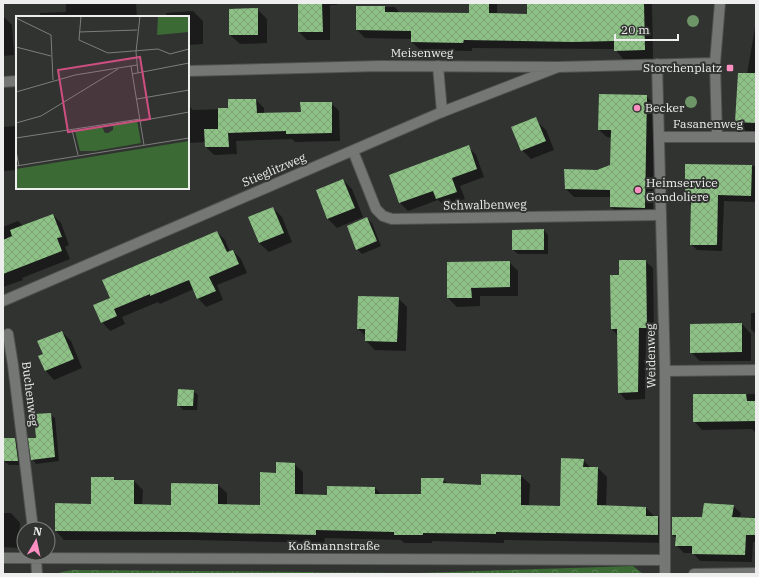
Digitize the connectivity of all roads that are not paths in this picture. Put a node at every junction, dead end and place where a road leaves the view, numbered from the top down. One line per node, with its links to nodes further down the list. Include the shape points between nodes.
1 (720, 3): 2 (street)
2 (715, 63): 3 (street); 10 (street)
3 (657, 64): 5 (street, Meisenweg); 11 (street)
4 (438, 66): 5 (street, Meisenweg); 6 (street, Meisenweg); 9 (street)
5 (558, 67): 9 (street, Stieglitzweg)
6 (189, 71)
7 (16, 81): 8 (street)
8 (3, 82)
9 (442, 112): 13 (street, Stieglitzweg)
10 (717, 136): 11 (street, Fasanenweg); 12 (street, Fasanenweg)
11 (659, 137): 14 (street, Weidenweg)
12 (756, 137)
13 (353, 151): 14 (street, Schwalbenweg, via 376,209 383,216 392,219); 15 (street, Stieglitzweg)
14 (661, 215): 18 (street, Weidenweg)
15 (3, 301)
16 (8, 334): 19 (street, Buchenweg)
17 (756, 370): 18 (street)
18 (665, 371): 23 (street, Weidenweg)
19 (32, 521)
20 (56, 556): 23 (street, Koßmannstraße)
21 (16, 557): 22 (street, Koßmannstraße)
22 (3, 558)
23 (665, 560): 27 (street, Weidenweg)
24 (36, 561): 26 (street)
25 (756, 573): 28 (street)
26 (37, 574)
27 (665, 574)
28 (694, 574)

